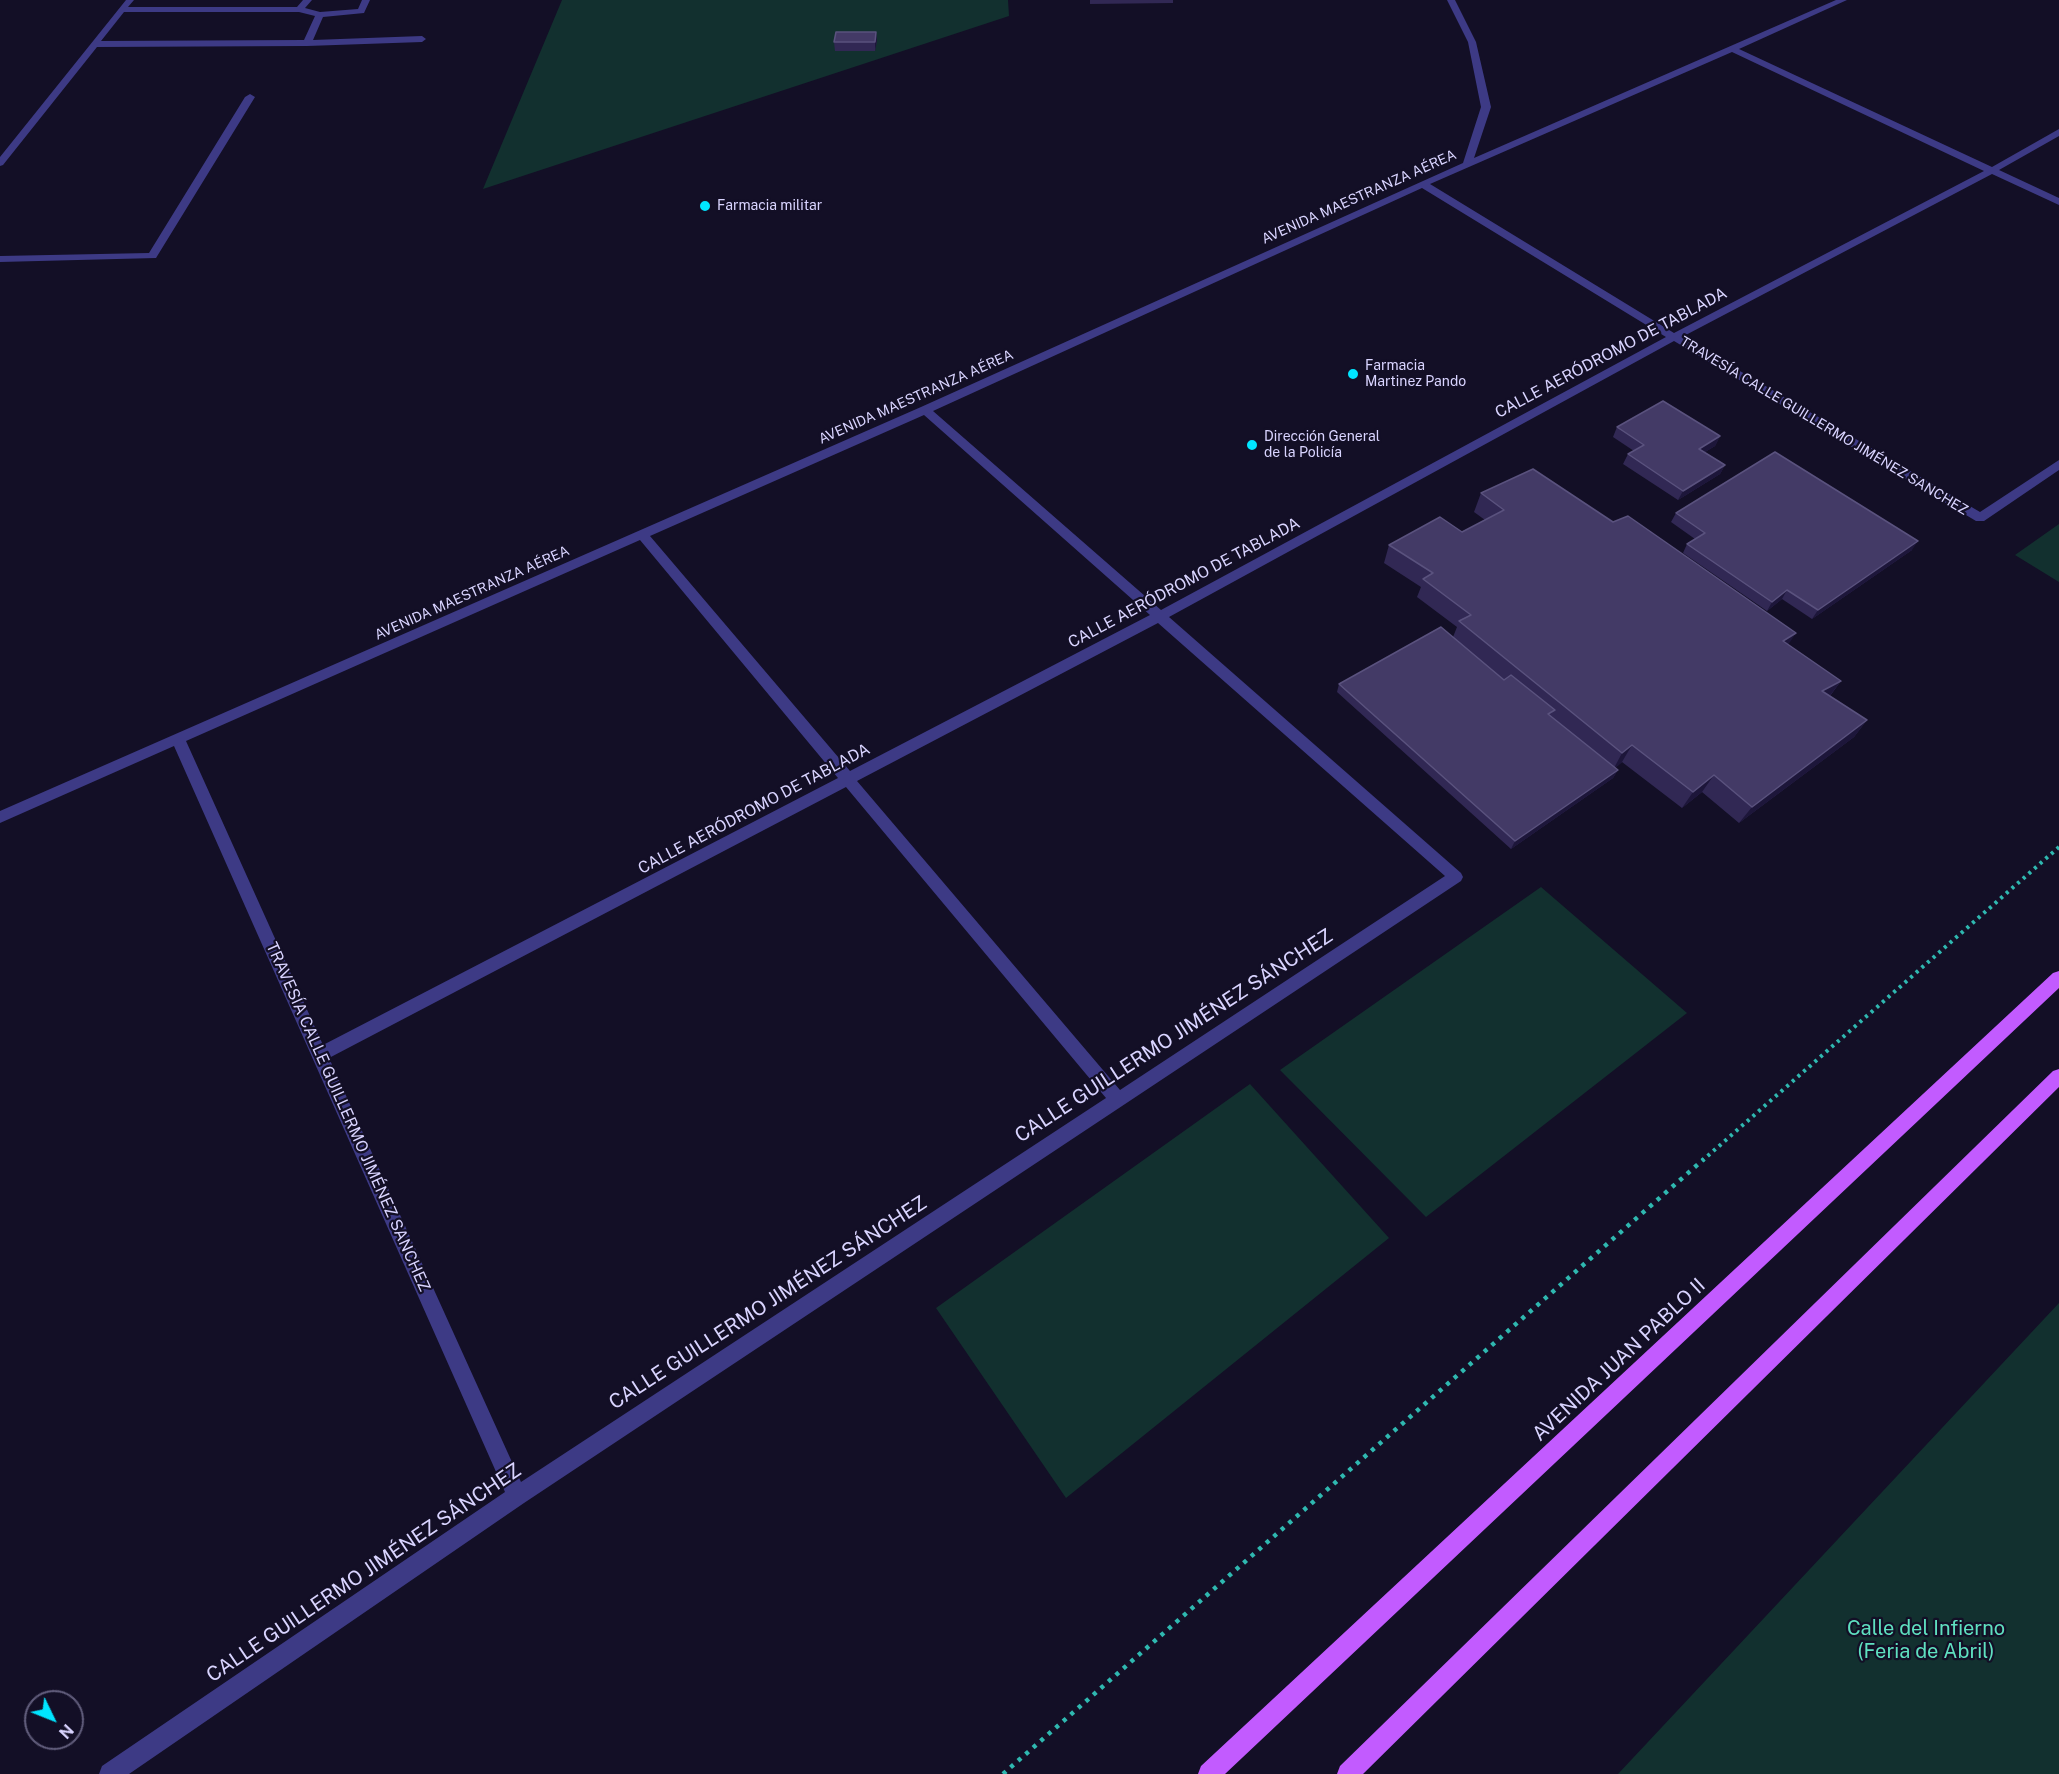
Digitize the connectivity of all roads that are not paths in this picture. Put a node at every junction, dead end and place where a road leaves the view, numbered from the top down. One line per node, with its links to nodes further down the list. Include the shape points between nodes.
1 (130, 0): 7 (street)
2 (308, 0): 6 (street)
3 (366, 0): 8 (street, via 361,11)
4 (1451, 0): 18 (street, via 1472,42 1486,107)
5 (1843, 0): 12 (street, AVENIDA MAESTRANZA AÉREA)
6 (299, 9): 7 (street); 8 (street)
7 (122, 10): 10 (street)
8 (320, 15): 11 (street)
9 (422, 39): 11 (street)
10 (96, 44): 11 (street); 16 (street)
11 (307, 44)
12 (1731, 48): 18 (street, AVENIDA MAESTRANZA AÉREA); 19 (street)
13 (250, 97): 22 (street, via 152,256)
14 (2059, 132): 19 (street, CALLE AERÓDROMO DE TABLADA)
15 (0, 147): 16 (street)
16 (13, 147): 17 (street)
17 (0, 163)
18 (1467, 165): 20 (street, AVENIDA MAESTRANZA AÉREA)
19 (1991, 171): 21 (street); 23 (street, CALLE AERÓDROMO DE TABLADA)
20 (1423, 184): 23 (street, TRAVESÍA CALLE GUILLERMO JIMÉNEZ SANCHEZ); 24 (street, AVENIDA MAESTRANZA AÉREA)
21 (2059, 202)
22 (0, 259)
23 (1674, 337): 25 (street, TRAVESÍA CALLE GUILLERMO JIMÉNEZ SANCHEZ, via 1980,518); 27 (street, CALLE AERÓDROMO DE TABLADA)
24 (926, 411): 26 (street, AVENIDA MAESTRANZA AÉREA); 27 (street)
25 (2059, 464)
26 (642, 535): 28 (street, AVENIDA MAESTRANZA AÉREA); 29 (street)
27 (1160, 616): 29 (street, CALLE AERÓDROMO DE TABLADA); 34 (street, CALLE GUILLERMO JIMÉNEZ SÁNCHEZ, via 1456,877)
28 (178, 739): 30 (street, AVENIDA MAESTRANZA AÉREA); 32 (street, TRAVESÍA CALLE GUILLERMO JIMÉNEZ SANCHEZ)
29 (847, 779): 32 (street, CALLE AERÓDROMO DE TABLADA); 34 (street)
30 (0, 818)
31 (2059, 978): 37 (main road, AVENIDA JUAN PABLO II)
32 (319, 1055): 35 (street, TRAVESÍA CALLE GUILLERMO JIMÉNEZ SANCHEZ)
33 (2059, 1076): 38 (main road)
34 (1118, 1100): 35 (street, CALLE GUILLERMO JIMÉNEZ SÁNCHEZ)
35 (517, 1496): 36 (street, CALLE GUILLERMO JIMÉNEZ SÁNCHEZ)
36 (110, 1774)
37 (1209, 1774)
38 (1348, 1774)

